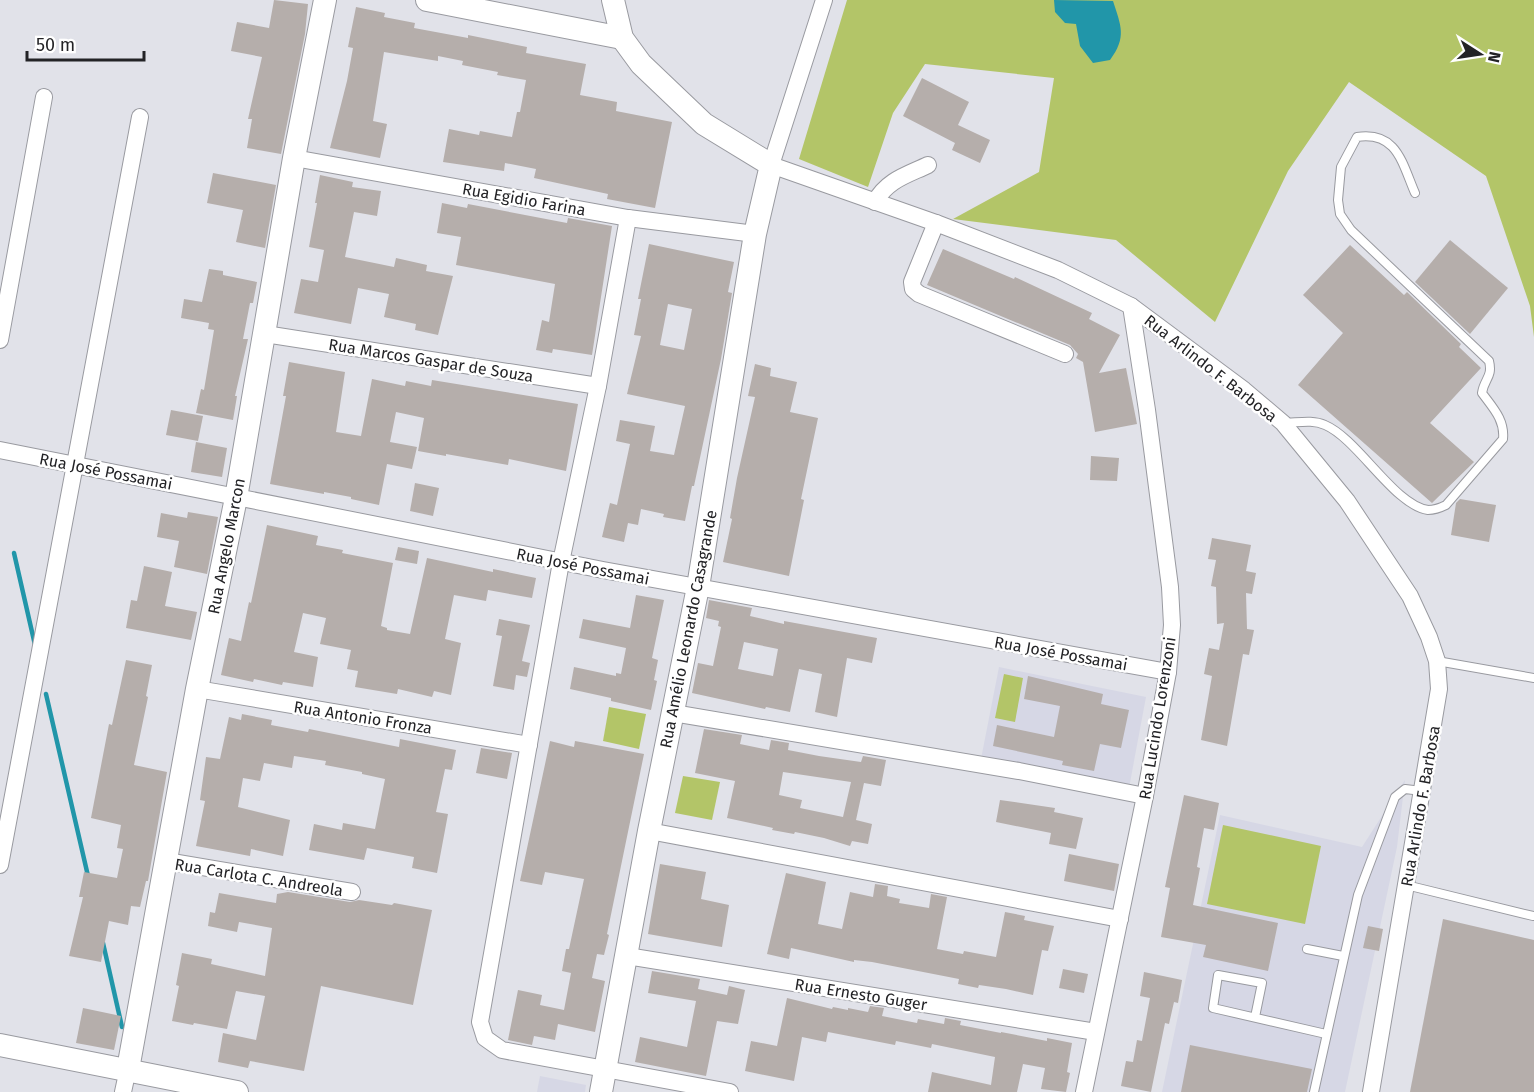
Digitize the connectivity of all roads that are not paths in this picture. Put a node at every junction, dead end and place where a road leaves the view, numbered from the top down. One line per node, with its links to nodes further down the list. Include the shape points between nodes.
1 (325, 0): 8 (street, Rua Angelo Marcon)
2 (427, 0): 5 (street)
3 (613, 0): 5 (street)
4 (824, 0): 9 (street)
5 (622, 38): 9 (street, via 657,82 704,124)
6 (44, 97): 18 (street)
7 (140, 117): 23 (street)
8 (294, 158): 13 (street, Rua Egidio Farina); 17 (street, Rua Angelo Marcon)
9 (771, 165): 12 (street, Rua Arlindo F. Barbosa); 15 (street, Rua Amélio Leonardo Casagrande)
10 (928, 165): 12 (street, via 888,184)
11 (1415, 193): 21 (lane, via 1395,149 1384,139 1357,137 1341,167 1340,214 1351,230 1489,361 1490,376 1482,393 1501,420 1503,439 1446,505 1427,510 1397,491 1337,431 1315,422)
12 (876, 202): 14 (street, Rua Arlindo F. Barbosa)
13 (628, 218): 15 (street, Rua Egidio Farina); 20 (street)
14 (936, 223): 16 (street, Rua Arlindo F. Barbosa, via 1058,270); 19 (street, via 912,282 913,289)
15 (755, 234): 26 (street, Rua Amélio Leonardo Casagrande)
16 (1131, 306): 21 (street, Rua Arlindo F. Barbosa); 28 (street, Rua Lucindo Lorenzoni, via 1170,587)
17 (265, 334): 20 (street, Rua Marcos Gaspar de Souza); 24 (street, Rua Angelo Marcon)
18 (0, 340)
19 (1065, 354)
20 (598, 386): 25 (street)
21 (1283, 423): 27 (street, Rua Arlindo F. Barbosa, via 1347,501 1410,596)
22 (0, 450): 23 (street, Rua José Possamai)
23 (74, 464): 24 (street, Rua José Possamai); 37 (street)
24 (236, 498): 25 (street, Rua José Possamai); 30 (street, Rua Angelo Marcon)
25 (561, 562): 26 (street, Rua José Possamai); 32 (street)
26 (698, 587): 28 (street, Rua José Possamai); 31 (street, Rua Amélio Leonardo Casagrande)
27 (1437, 662): 29 (lane); 33 (street, Rua Arlindo F. Barbosa, via 1439,689)
28 (1168, 672): 34 (street, Rua Lucindo Lorenzoni)
29 (1534, 678)
30 (197, 689): 32 (street, Rua Antonio Fronza); 36 (street, Rua Angelo Marcon)
31 (672, 713): 34 (street); 35 (street, Rua Amélio Leonardo Casagrande)
32 (529, 745): 49 (street, via 480,1022 485,1038 502,1050)
33 (1423, 791): 38 (street, Rua Arlindo F. Barbosa); 44 (lane, via 1405,789 1395,797 1358,894)
34 (1146, 796): 41 (street, Rua Lucindo Lorenzoni)
35 (649, 831): 41 (street); 43 (street, Rua Amélio Leonardo Casagrande)
36 (166, 861): 39 (street, Rua Carlota C. Andreola); 50 (street, Rua Angelo Marcon)
37 (0, 865)
38 (1406, 885): 40 (lane); 57 (street, Rua Arlindo F. Barbosa)
39 (352, 892)
40 (1533, 916)
41 (1120, 919): 46 (street, Rua Lucindo Lorenzoni)
42 (1307, 949): 44 (lane)
43 (627, 956): 46 (street, Rua Ernesto Guger); 49 (street, Rua Amélio Leonardo Casagrande)
44 (1343, 956): 47 (lane)
45 (1255, 1017): 45 (lane, via 1213,1008 1218,975 1262,983); 47 (lane)
46 (1095, 1032): 55 (street, Rua Lucindo Lorenzoni)
47 (1326, 1034): 56 (lane)
48 (0, 1045): 50 (street)
49 (605, 1068): 53 (street, Rua Amélio Leonardo Casagrande); 54 (street)
50 (128, 1069): 51 (street, Rua Angelo Marcon); 52 (street)
51 (123, 1092)
52 (237, 1092)
53 (601, 1092)
54 (730, 1092)
55 (1084, 1092)
56 (1314, 1092)
57 (1371, 1092)

